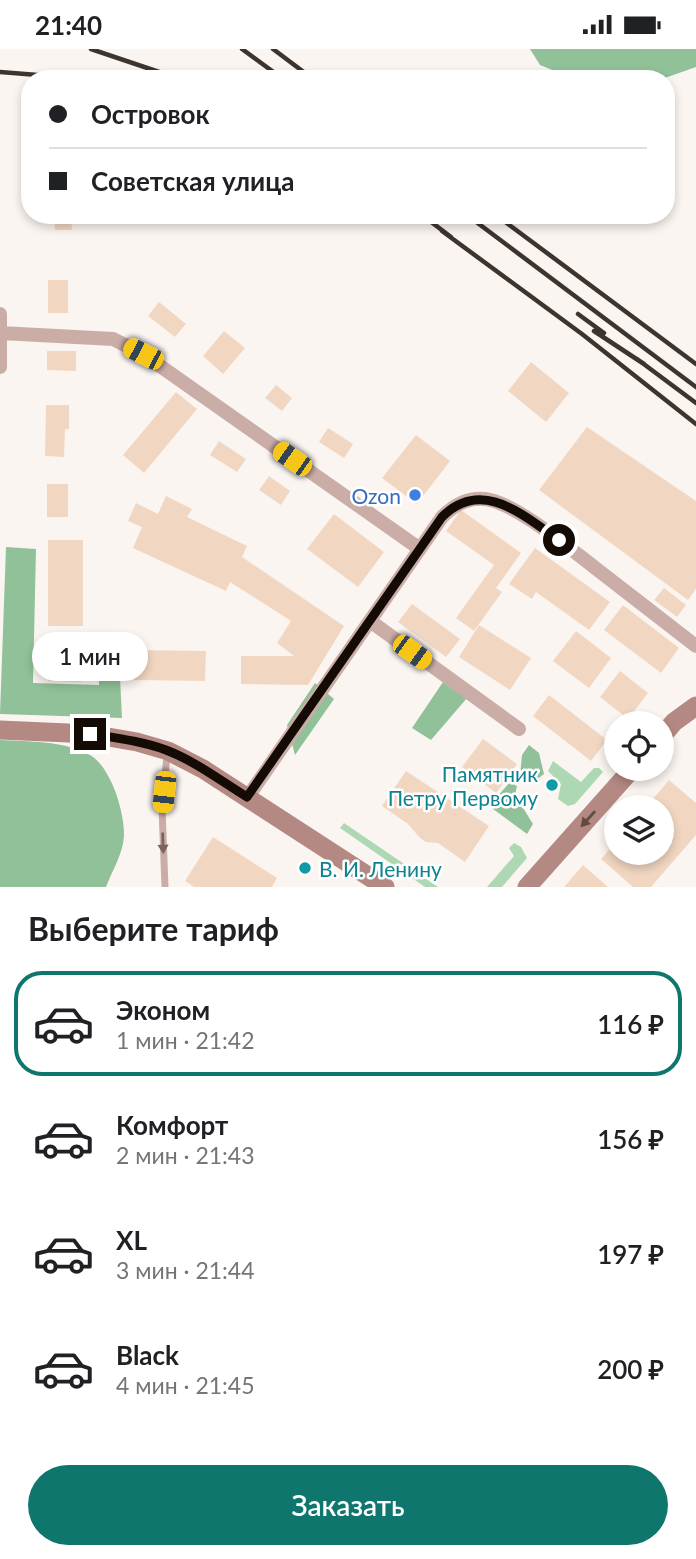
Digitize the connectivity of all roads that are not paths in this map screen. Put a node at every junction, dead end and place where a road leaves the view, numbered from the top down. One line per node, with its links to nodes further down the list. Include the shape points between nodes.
1 (0, 314): 2 (street)
2 (1, 333): 3 (street); 4 (street, via 113,339 143,354)
3 (0, 367)
4 (420, 549): 5 (street); 6 (street, via 450,509 488,499 559,540)
5 (370, 621): 9 (street); 13 (street)
6 (696, 646)
7 (696, 706): 8 (street)
8 (674, 722)
9 (519, 729)
10 (0, 730): 11 (street, via 90,734)
11 (168, 751): 13 (street); 14 (lane, one-way to 14, via 162,807)
12 (621, 781): 16 (street, one-way to 16)
13 (247, 797): 15 (street)
14 (165, 887)
15 (385, 887)
16 (527, 887)

